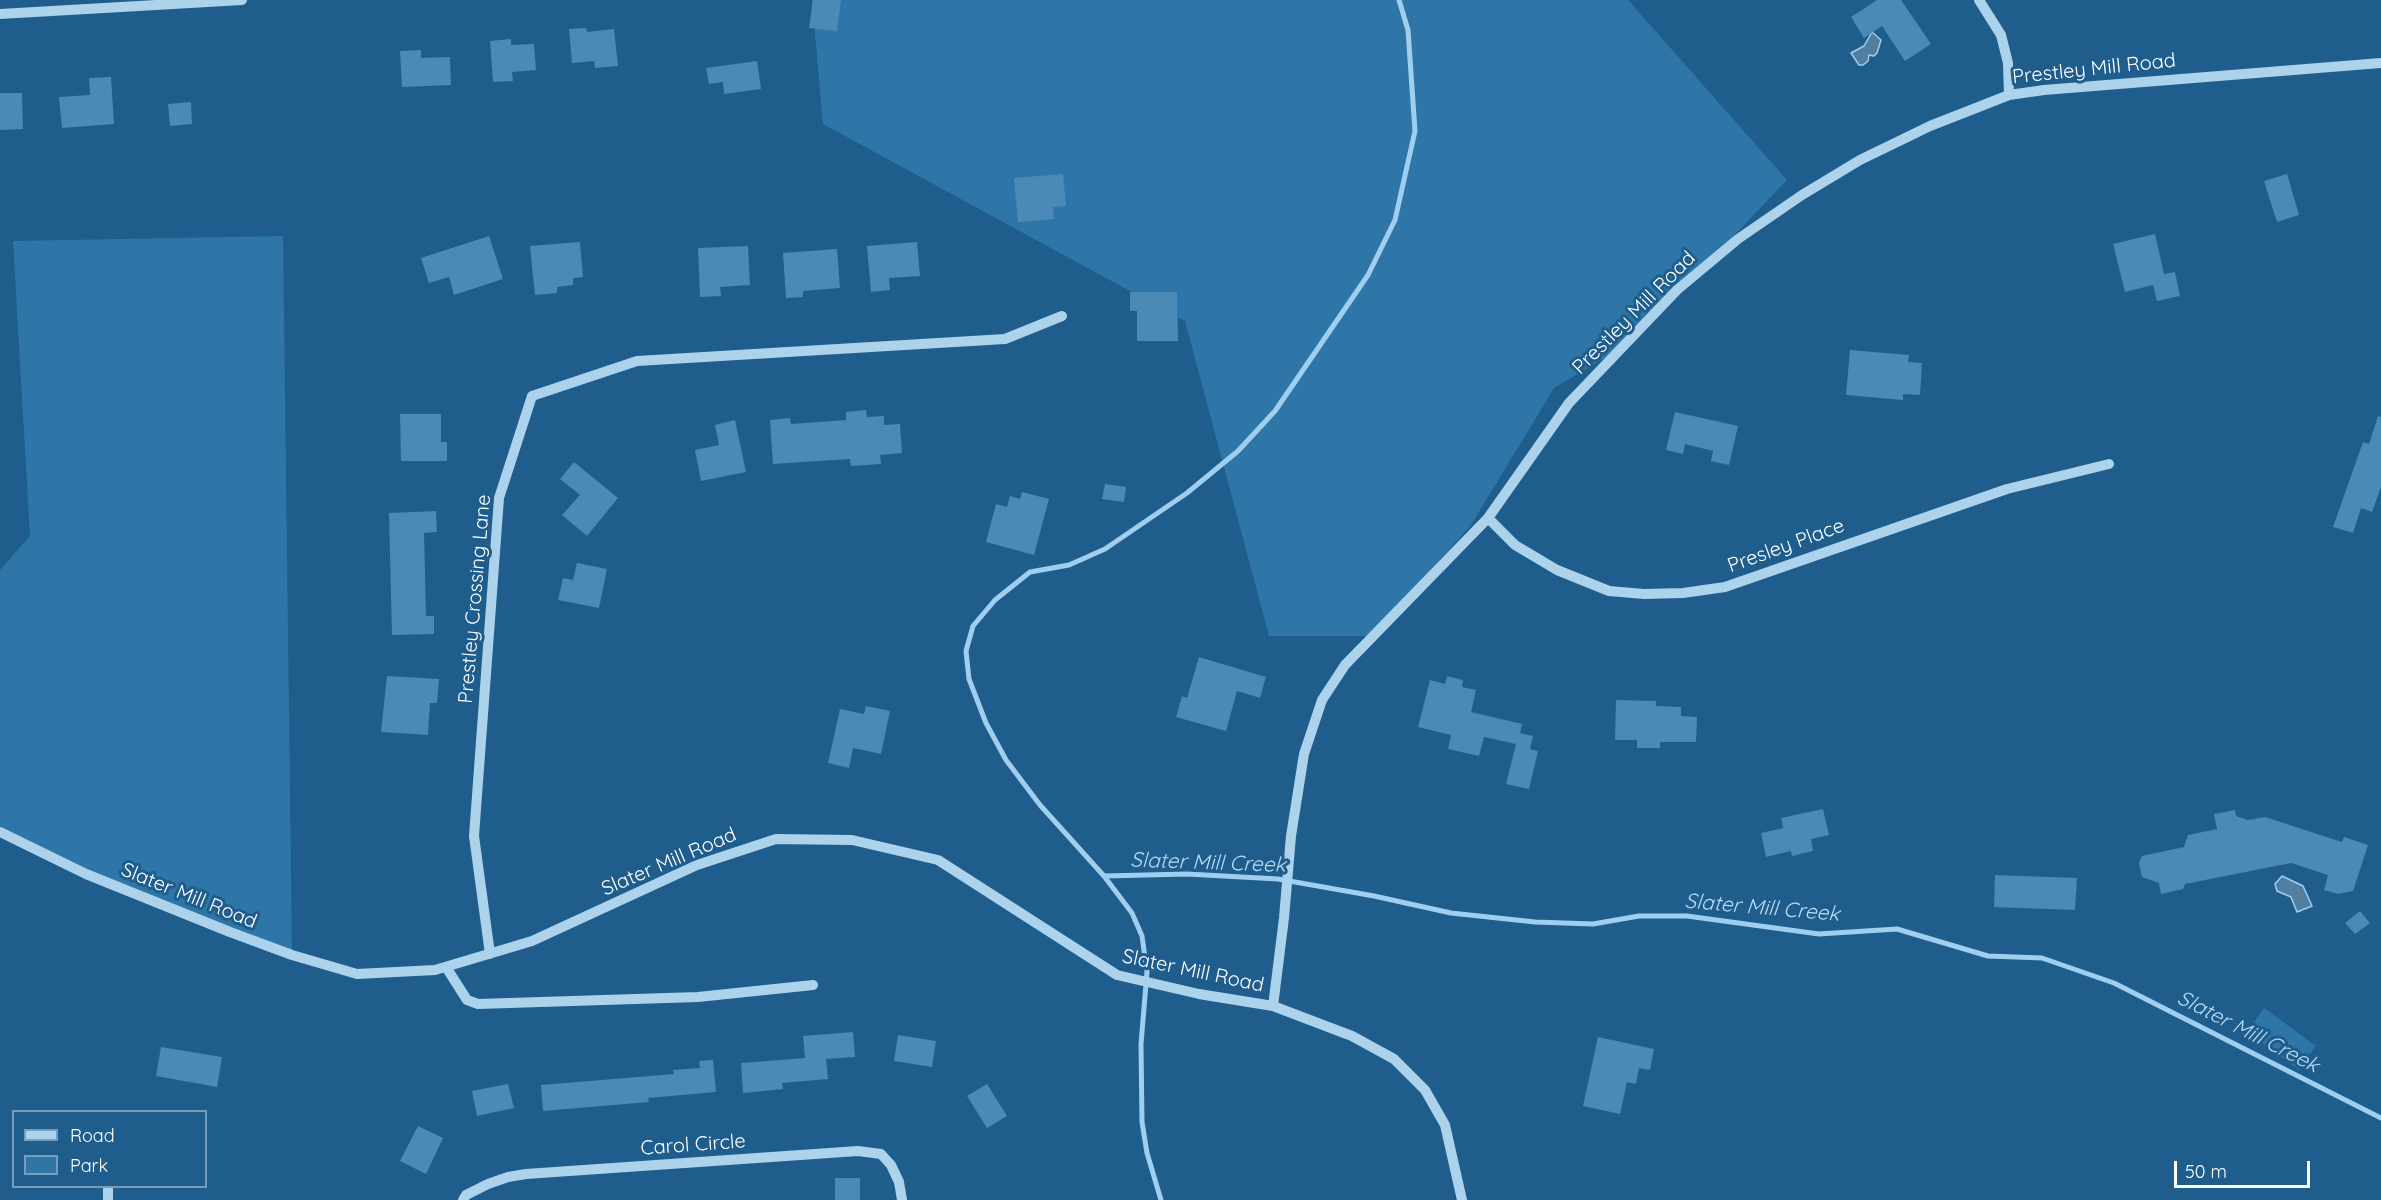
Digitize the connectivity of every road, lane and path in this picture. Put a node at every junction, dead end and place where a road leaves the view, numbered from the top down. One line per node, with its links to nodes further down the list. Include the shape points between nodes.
1 (242, 0): 3 (street)
2 (1979, 0): 5 (street, via 2001,35 2008,63)
3 (0, 14)
4 (2381, 63): 5 (street, Prestley Mill Road)
5 (2009, 95): 8 (street, Prestley Mill Road, via 1930,126 1860,160 1738,239 1677,290 1569,403)
6 (1062, 316): 10 (street, Prestley Crossing Lane, via 1005,339 637,361 532,396 499,498 496,533 474,836)
7 (2109, 465): 8 (street, Presley Place, via 2007,489 1725,587 1683,593 1609,591 1557,570 1515,545)
8 (1488, 518): 13 (street, Prestley Mill Road, via 1346,665 1322,700 1304,754)
9 (0, 832): 11 (street, Slater Mill Road, via 86,874 292,955 357,974)
10 (490, 954): 11 (street, Slater Mill Road); 13 (street, Slater Mill Road, via 532,941 697,865 776,839 852,840 938,860 1117,975)
11 (446, 967): 12 (street, via 467,1000 478,1004 698,997)
12 (813, 985)
13 (1273, 1006): 16 (street, Slater Mill Road, via 1352,1036 1394,1059 1425,1090 1445,1125)
14 (463, 1200): 15 (street, Carol Circle, via 488,1184 526,1174 858,1151 880,1154 891,1165)
15 (902, 1200)
16 (1462, 1200)

